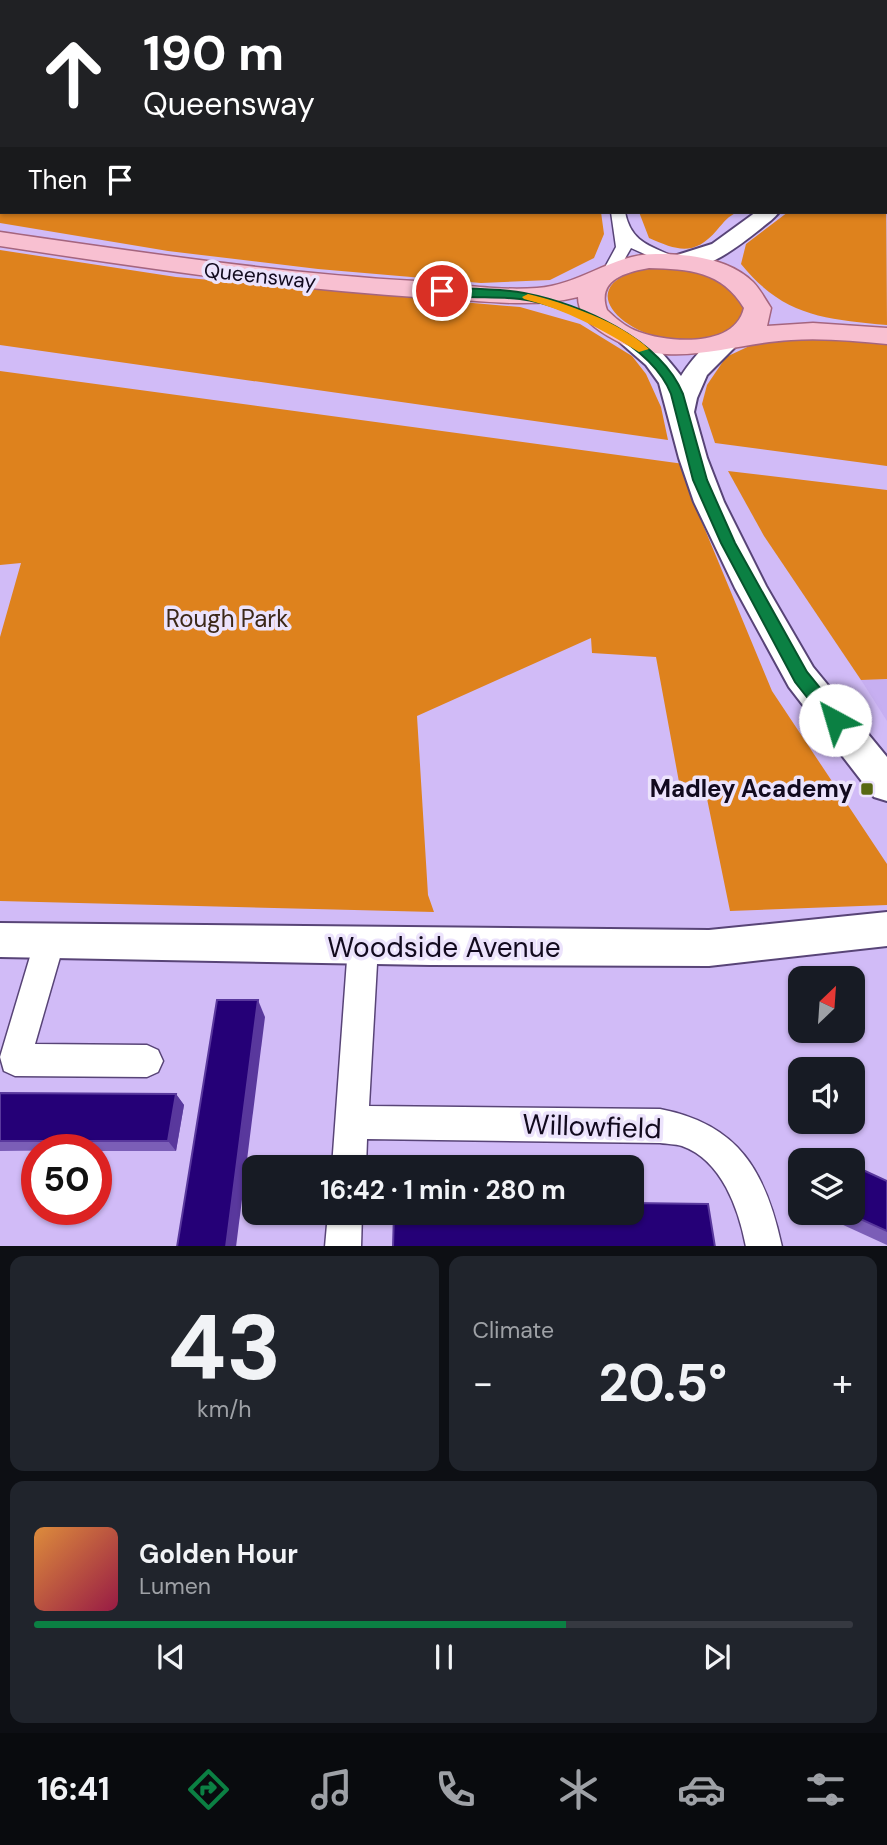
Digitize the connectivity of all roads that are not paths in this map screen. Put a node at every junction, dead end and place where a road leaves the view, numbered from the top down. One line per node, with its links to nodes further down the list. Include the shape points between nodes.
1 (618, 214): 3 (street)
2 (767, 214): 5 (main road)
3 (622, 230): 6 (street, via 636,246); 7 (street, via 623,253)
4 (0, 239): 9 (main road, Queensway, via 205,270)
5 (731, 244): 6 (main road, via 708,256); 8 (main road, via 729,260)
6 (676, 261): 7 (main road, Queensway, via 628,264); 8 (main road, via 725,275)
7 (606, 274): 9 (main road, Queensway, via 570,291); 11 (main road, via 593,288 590,300 595,314)
8 (745, 288): 10 (main road, via 788,314); 13 (main road, via 757,315 751,327)
9 (521, 296): 11 (main road, Queensway, via 560,305)
10 (846, 331): 12 (main road); 13 (main road, via 777,331)
11 (617, 332): 13 (main road, Queensway, via 678,349); 14 (main road, via 665,371)
12 (887, 336)
13 (733, 340): 14 (main road, via 695,371)
14 (681, 409): 15 (main road, via 709,502 751,587 801,677)
15 (887, 785)
16 (887, 929): 19 (street, Woodside Avenue, via 709,948)
17 (0, 940): 18 (street, Woodside Avenue)
18 (50, 940): 19 (street, Woodside Avenue); 20 (street, via 15,1060)
19 (362, 946): 21 (street)
20 (147, 1061)
21 (352, 1122): 22 (street); 25 (street, Willowfield, via 660,1126 687,1131 731,1163 761,1226)
22 (350, 1155)
23 (344, 1225): 24 (street)
24 (343, 1246)
25 (764, 1246)

